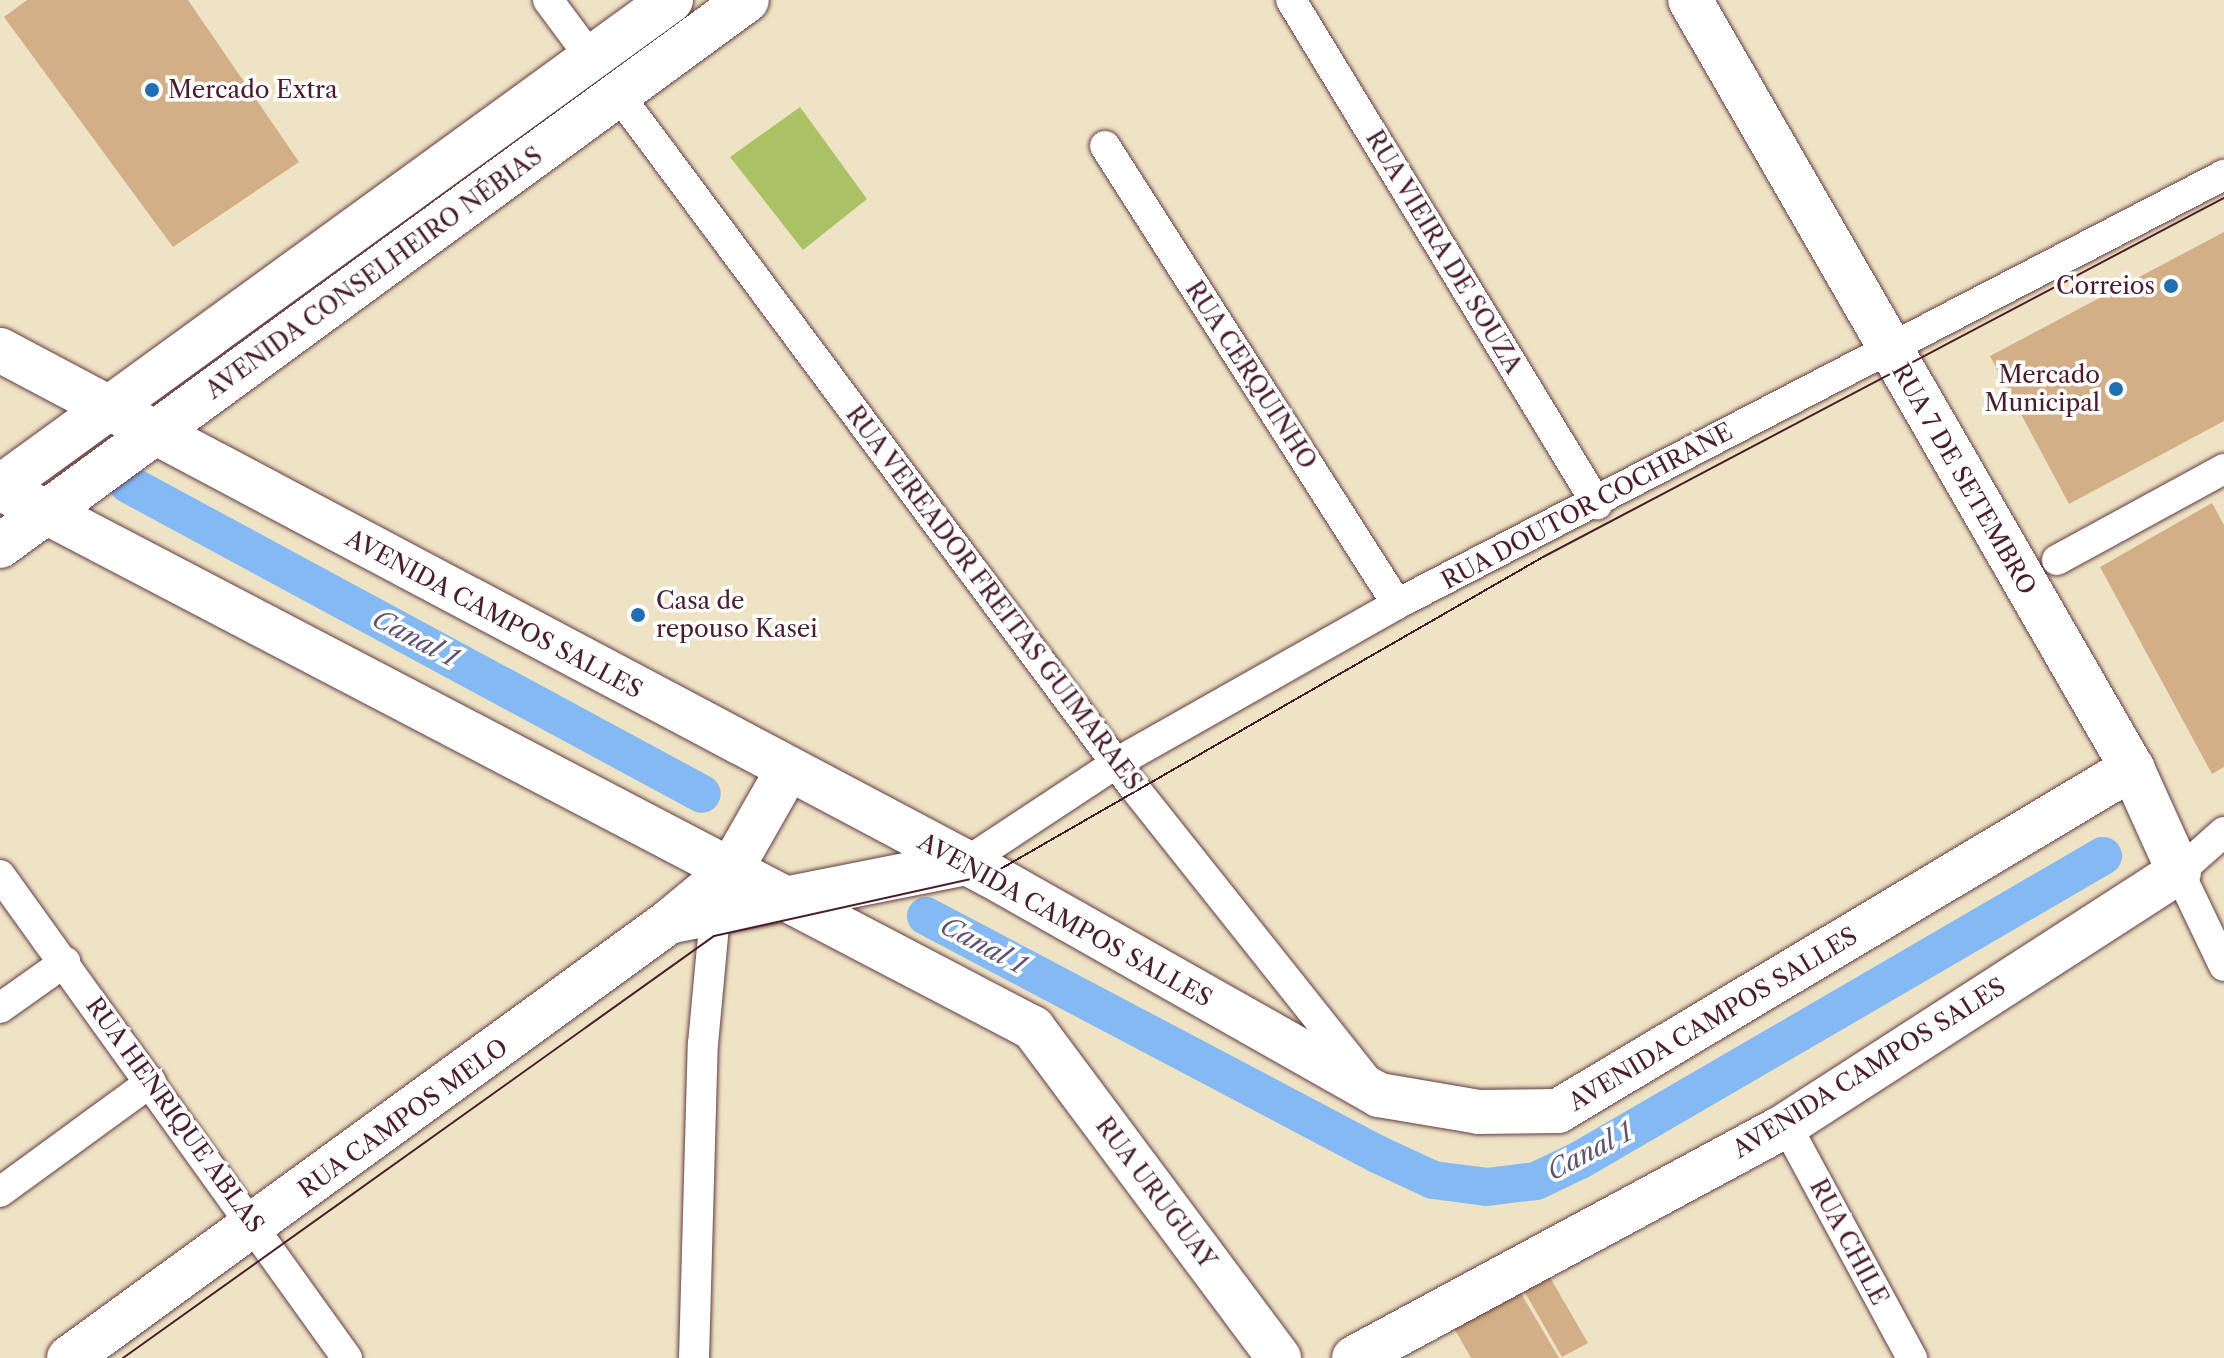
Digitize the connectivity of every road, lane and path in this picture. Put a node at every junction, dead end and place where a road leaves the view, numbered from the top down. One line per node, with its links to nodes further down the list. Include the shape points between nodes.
1 (548, 0): 6 (street)
2 (671, 0): 6 (street, AVENIDA CONSELHEIRO NÉBIAS)
3 (747, 0): 7 (street, AVENIDA CONSELHEIRO NÉBIAS)
4 (1291, 0): 16 (street, RUA VIEIRA DE SOUZA)
5 (1690, 0): 10 (street, RUA 7 DE SETEMBRO)
6 (591, 58): 12 (street, AVENIDA CONSELHEIRO NÉBIAS)
7 (618, 94): 13 (street, AVENIDA CONSELHEIRO NÉBIAS); 21 (street, RUA VEREADOR FREITAS GUIMARAES)
8 (1105, 146): 20 (street, RUA CERQUINHO)
9 (2224, 175): 10 (street, RUA DOUTOR COCHRANE)
10 (1886, 347): 16 (street, RUA DOUTOR COCHRANE); 22 (street, RUA 7 DE SETEMBRO)
11 (0, 350): 12 (street, AVENIDA CAMPOS SALLES)
12 (109, 408): 13 (street, AVENIDA CAMPOS SALLES); 15 (street, AVENIDA CONSELHEIRO NÉBIAS)
13 (156, 433): 17 (street, AVENIDA CONSELHEIRO NÉBIAS); 23 (street, AVENIDA CAMPOS SALLES)
14 (2224, 469): 19 (street)
15 (0, 488): 17 (street)
16 (1597, 504): 20 (street, RUA DOUTOR COCHRANE)
17 (47, 512): 18 (street, AVENIDA CONSELHEIRO NÉBIAS); 26 (street)
18 (0, 546)
19 (2057, 560)
20 (1397, 604): 21 (street, RUA DOUTOR COCHRANE)
21 (1118, 762): 25 (street, RUA DOUTOR COCHRANE); 36 (street, RUA VEREADOR FREITAS GUIMARAES)
22 (2132, 768): 27 (street, RUA 7 DE SETEMBRO); 36 (street, AVENIDA CAMPOS SALLES, via 1558,1111 1479,1112)
23 (787, 771): 25 (street, AVENIDA CAMPOS SALLES); 26 (street)
24 (2224, 832): 27 (street)
25 (965, 863): 29 (street); 36 (street, AVENIDA CAMPOS SALLES)
26 (730, 871): 29 (street); 31 (street, RUA CAMPOS MELO)
27 (2179, 872): 33 (street, RUA 7 DE SETEMBRO); 37 (street, AVENIDA CAMPOS SALES)
28 (0, 875): 32 (street, RUA HENRIQUE ABLAS)
29 (784, 899): 30 (street); 43 (street, RUA URUGUAY, via 1033,1028)
30 (715, 914): 31 (street); 42 (street, via 703,1044)
31 (670, 921): 39 (street, RUA CAMPOS MELO)
32 (65, 962): 34 (street); 35 (street, RUA HENRIQUE ABLAS)
33 (2224, 966)
34 (0, 1008)
35 (151, 1082): 38 (street); 39 (street, RUA HENRIQUE ABLAS)
36 (1379, 1095)
37 (1786, 1125): 44 (street, AVENIDA CAMPOS SALES); 45 (street, RUA CHILE)
38 (0, 1192)
39 (256, 1226): 40 (street, RUA CAMPOS MELO); 41 (street, RUA HENRIQUE ABLAS)
40 (69, 1358)
41 (347, 1358)
42 (694, 1358)
43 (1279, 1358)
44 (1354, 1358)
45 (1912, 1358)

